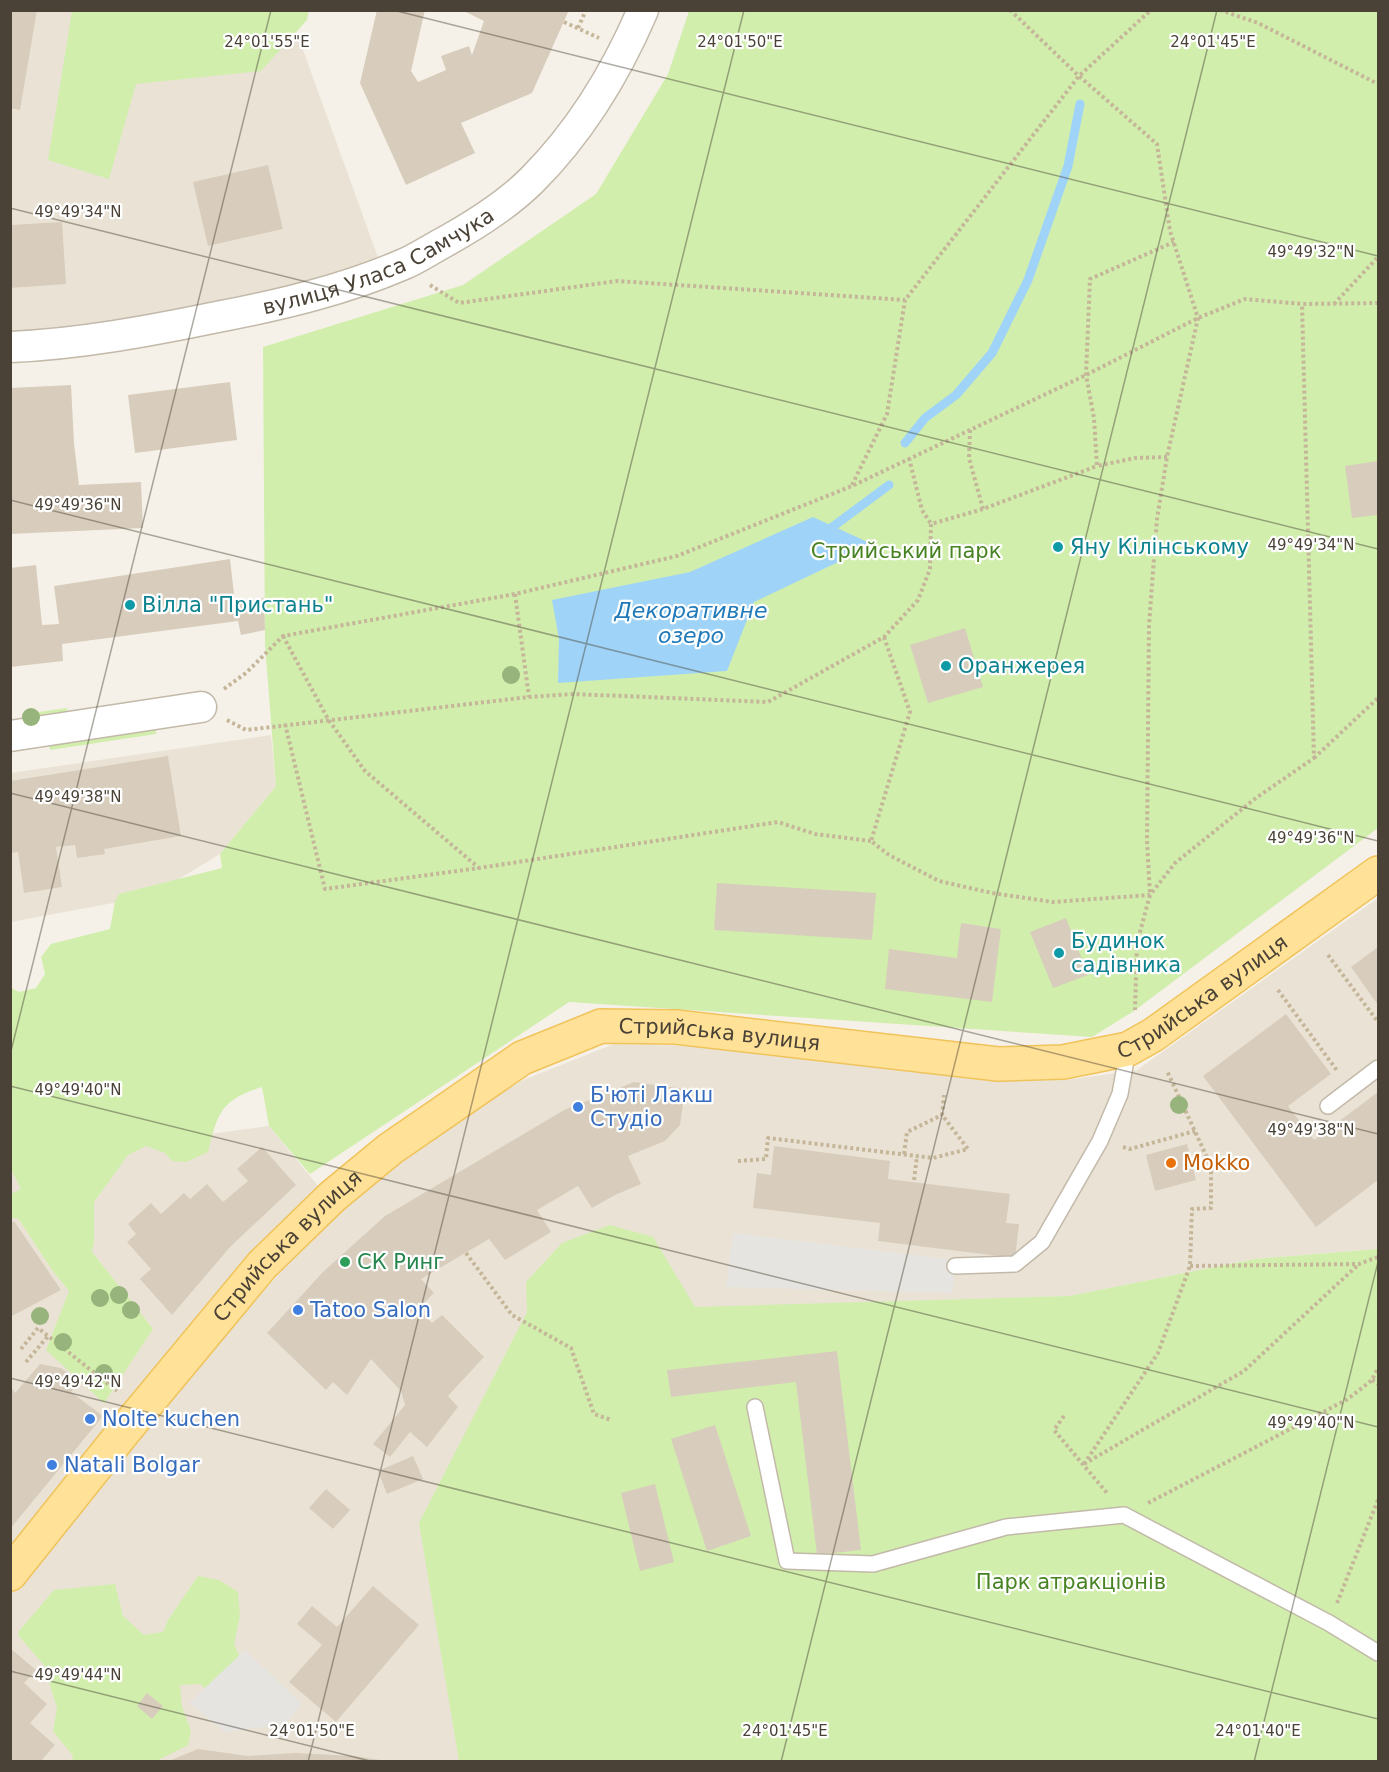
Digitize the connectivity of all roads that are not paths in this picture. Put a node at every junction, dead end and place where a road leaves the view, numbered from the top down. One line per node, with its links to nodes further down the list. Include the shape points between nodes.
1 (643, 10): 2 (street, вулиця Уласа Самчука, via 597,99 531,181 475,225 405,264 344,287 271,306 60,345)
2 (10, 347)
3 (201, 707): 4 (street)
4 (10, 736)
5 (1378, 873): 6 (main road, Стрийська вулиця)
6 (1128, 1049): 9 (lane, via 1120,1094 1100,1141 1042,1242 1015,1264); 11 (main road, Стрийська вулиця, via 1063,1062 998,1064 676,1027 601,1026 522,1058 390,1149 333,1196 262,1265)
7 (1378, 1068): 8 (lane)
8 (1328, 1106)
9 (955, 1266)
10 (755, 1407): 12 (lane, via 788,1561 873,1564 1006,1527 1124,1515)
11 (10, 1574)
12 (1378, 1653)

